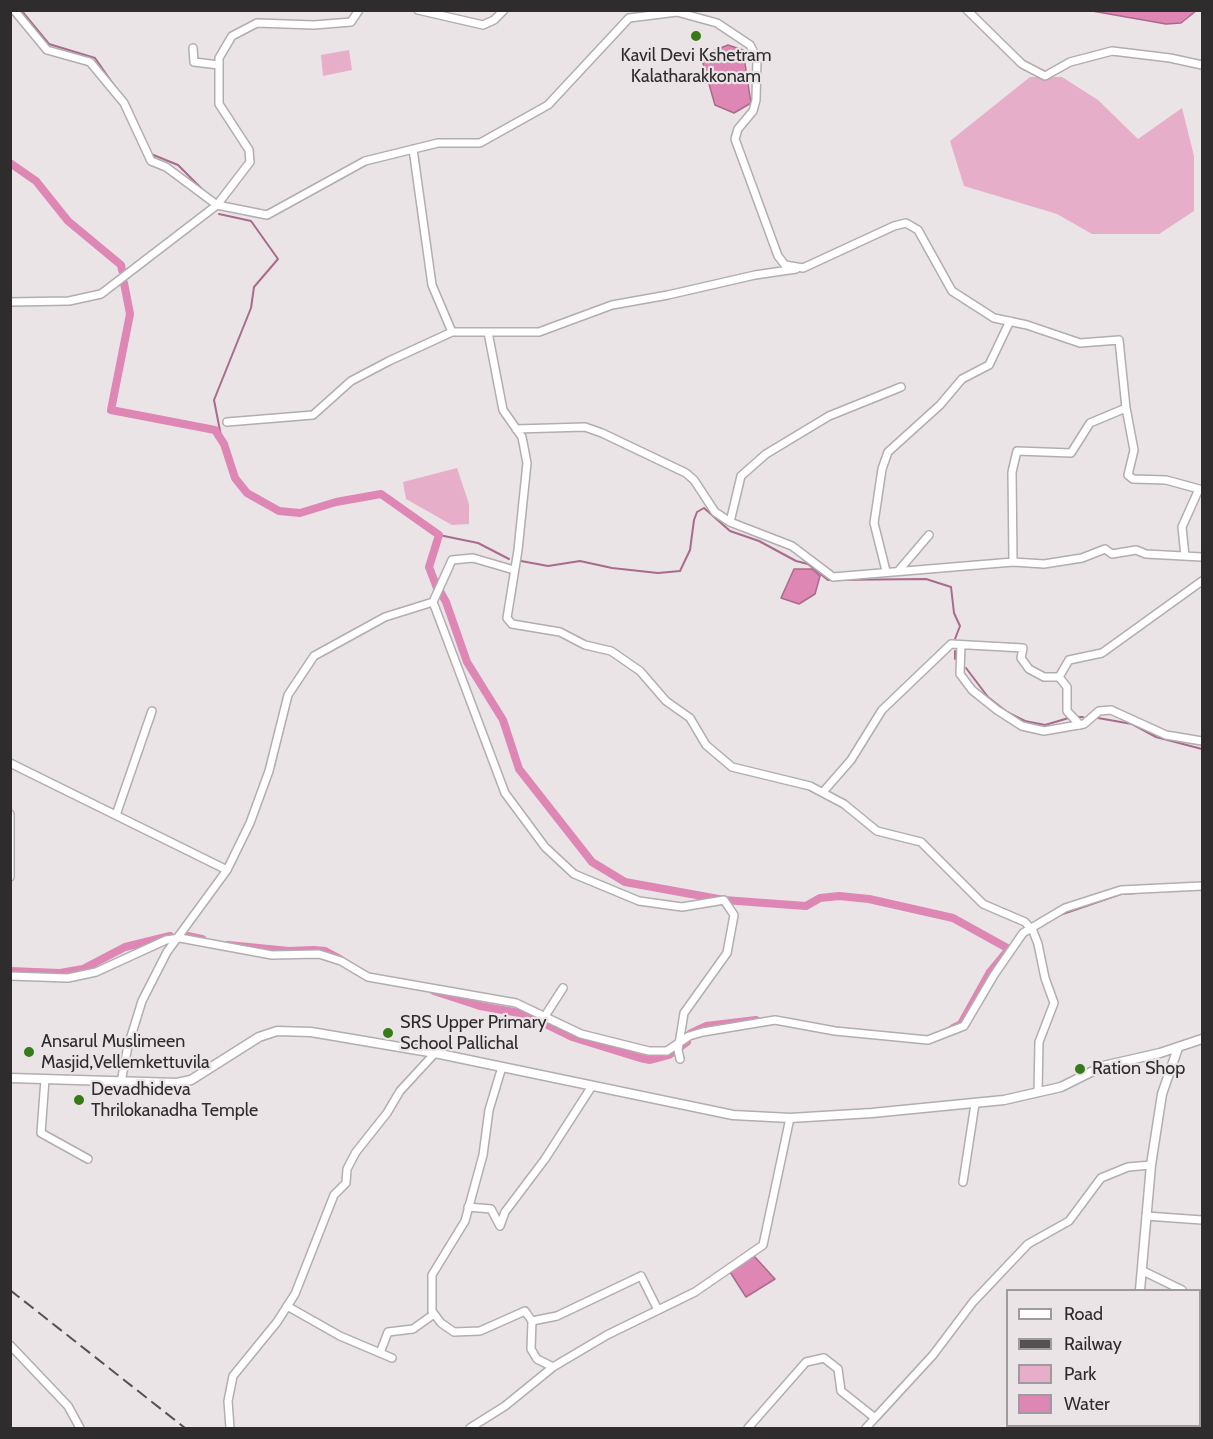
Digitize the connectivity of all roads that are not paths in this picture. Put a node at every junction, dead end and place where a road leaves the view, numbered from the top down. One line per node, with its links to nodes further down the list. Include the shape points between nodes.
1 (14, 10): 11 (street, via 47,50 90,62 124,103 151,161 166,167)
2 (359, 10): 8 (street, via 351,22 257,23 231,36)
3 (418, 10): 4 (street, via 483,25 494,21)
4 (504, 10)
5 (968, 10): 9 (street, via 1022,64 1046,76 1070,62 1112,51)
6 (692, 14): 10 (street, via 629,18 548,105 480,143 438,143); 12 (street, via 750,45 757,58 756,100 735,139 778,256 785,264)
7 (193, 48): 8 (street, via 194,62)
8 (219, 65): 11 (street, via 219,104 249,150 250,162)
9 (1203, 65)
10 (413, 149): 11 (street, via 364,161 267,215); 15 (street, via 432,285)
11 (217, 205): 13 (street, via 101,294 69,301)
12 (803, 268): 14 (street, via 906,224 918,230 952,291 994,318); 16 (street, via 612,305 539,332)
13 (10, 302)
14 (1010, 321): 18 (street, via 1080,343 1119,340); 28 (street, via 988,365 962,379 940,405 888,452 874,523)
15 (452, 332): 16 (street); 19 (street, via 351,381 314,415)
16 (488, 332): 20 (street, via 503,410)
17 (901, 387): 21 (street, via 829,416 766,454 741,476)
18 (1126, 408): 23 (street, via 1134,450 1128,475 1199,489 1182,527); 25 (street, via 1090,423 1071,453 1017,452 1012,472)
19 (227, 422)
20 (516, 429): 21 (street, via 585,427 602,433 686,472 715,512); 27 (street, via 525,445 527,463)
21 (729, 522): 28 (street, via 792,546 833,577)
22 (928, 535): 26 (street)
23 (1185, 556): 24 (street); 25 (street, via 1136,550 1112,554 1105,549 1082,558 1044,564)
24 (1203, 557)
25 (1013, 562): 26 (street)
26 (900, 569): 28 (street)
27 (514, 570): 30 (street, via 473,558 452,560); 37 (street, via 506,611 512,624 560,632 585,645 611,651 640,671 666,701 690,718 706,745 732,767 797,781)
28 (886, 571)
29 (1203, 582): 32 (street, via 1102,653 1070,660)
30 (433, 602): 40 (street, via 384,617 315,656 288,695 269,771); 49 (street, via 505,793 545,847 574,874 639,901 682,907 724,900 734,915 726,953 684,1013)
31 (961, 645): 32 (street, via 1023,648 1021,658 1029,669 1044,677); 34 (street, via 960,674 972,690 997,710 1022,726 1044,731); 37 (street, via 951,644 896,694 851,760)
32 (1059, 677): 34 (street, via 1067,687 1067,711)
33 (152, 711): 39 (street)
34 (1080, 725): 35 (street, via 1099,711 1112,710 1166,735)
35 (1203, 741)
36 (10, 763): 39 (street)
37 (823, 792): 43 (street, via 877,831 921,842 983,904 1026,922)
38 (10, 814): 41 (street)
39 (116, 815): 40 (street)
40 (227, 870): 44 (street)
41 (10, 877)
42 (1203, 886): 43 (street, via 1121,890 1065,908)
43 (1031, 928): 49 (street, via 1023,933 994,975 964,1026 942,1037 915,1040 775,1020 704,1032); 58 (street, via 1054,1003 1039,1042)
44 (180, 938): 45 (street, via 166,940 96,972 68,978); 47 (street, via 272,954 319,954 368,977 516,1003); 56 (street, via 158,967 142,1001)
45 (10, 976)
46 (563, 988): 47 (street)
47 (545, 1016): 49 (street, via 581,1034 635,1049 667,1051)
48 (1203, 1040): 50 (street)
49 (679, 1043): 52 (street)
50 (1178, 1048): 58 (street, via 1103,1066 1061,1087); 62 (street, via 1162,1094)
51 (435, 1053): 53 (street); 56 (street, via 311,1032 277,1031 259,1037 191,1080); 70 (street, via 400,1091 347,1169 346,1183 334,1195)
52 (680, 1059)
53 (502, 1067): 57 (street); 64 (street)
54 (10, 1078): 55 (street)
55 (45, 1079): 56 (street); 61 (street, via 41,1133)
56 (122, 1082)
57 (592, 1086): 60 (street, via 733,1115); 64 (street, via 500,1226 491,1209)
58 (1038, 1092): 59 (street)
59 (975, 1104): 60 (street); 63 (street)
60 (790, 1118): 71 (street, via 763,1245 695,1292)
61 (88, 1159)
62 (1151, 1165): 65 (street); 78 (street, via 1128,1167 1101,1178 1069,1221 1028,1244 973,1302 933,1355)
63 (963, 1182)
64 (468, 1206): 72 (street, via 465,1221 432,1275)
65 (1146, 1216): 66 (street); 67 (street)
66 (1203, 1220)
67 (1143, 1271): 68 (street); 69 (street)
68 (1140, 1289)
69 (1180, 1289)
70 (287, 1306): 75 (street, via 340,1336); 80 (street, via 233,1376 228,1401)
71 (658, 1310): 73 (street, via 641,1276 557,1316); 77 (street)
72 (434, 1314): 73 (street, via 454,1332 480,1331 525,1311); 75 (street, via 413,1329 388,1332)
73 (532, 1320): 77 (street, via 531,1349 537,1359)
74 (10, 1345): 79 (street, via 68,1406)
75 (381, 1353): 76 (street)
76 (392, 1358)
77 (554, 1367): 81 (street)
78 (875, 1418): 82 (street, via 841,1391 838,1369 824,1358 806,1362); 83 (street)
79 (80, 1428)
80 (230, 1428)
81 (470, 1428)
82 (748, 1428)
83 (866, 1428)

